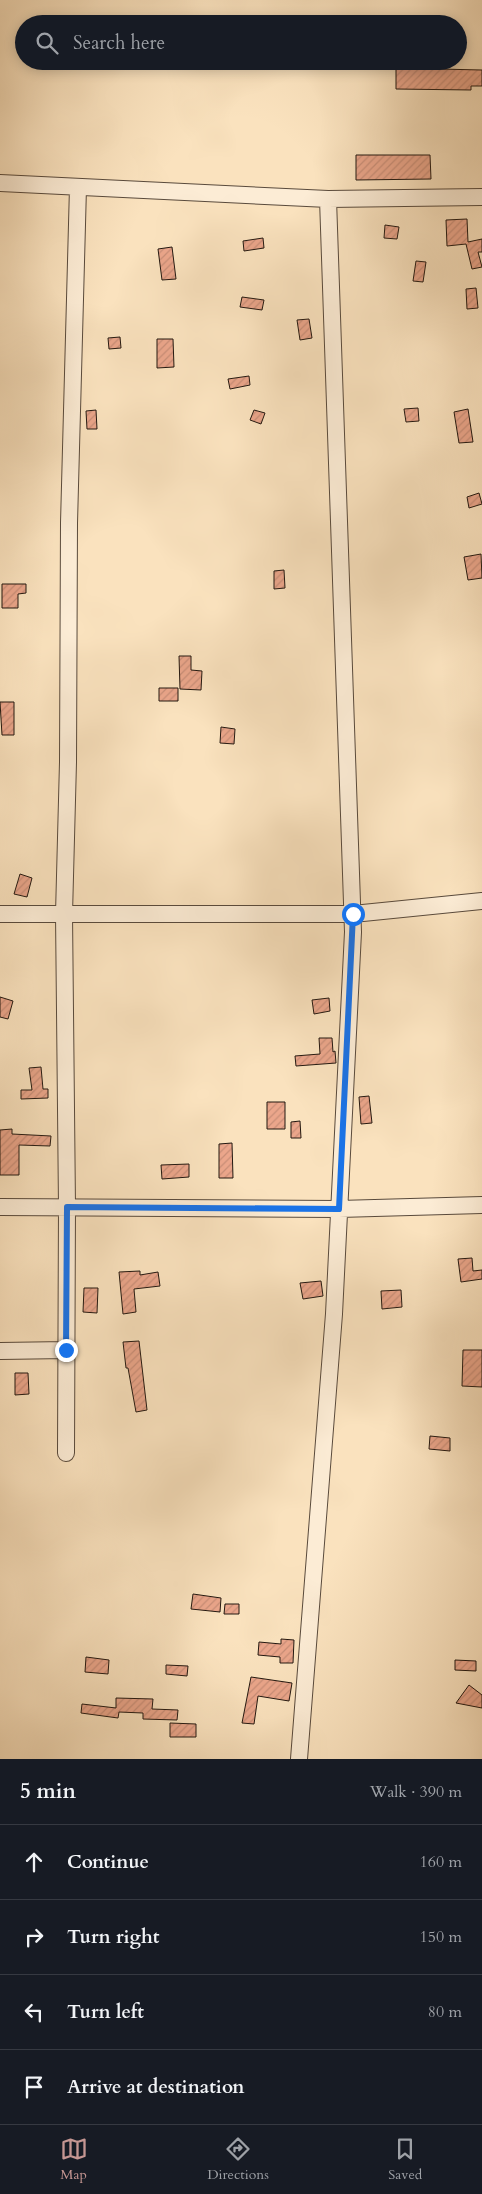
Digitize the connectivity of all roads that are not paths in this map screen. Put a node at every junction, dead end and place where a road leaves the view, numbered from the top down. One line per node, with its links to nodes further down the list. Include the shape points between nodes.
1 (0, 183): 2 (street)
2 (78, 187): 4 (street); 7 (street, via 69,523)
3 (482, 197): 4 (street)
4 (328, 199): 8 (street)
5 (482, 902): 8 (street)
6 (0, 914): 7 (street)
7 (64, 914): 8 (street); 11 (street)
8 (353, 914): 12 (street)
9 (482, 1205): 12 (street)
10 (0, 1207): 11 (street)
11 (67, 1207): 12 (street); 13 (street)
12 (339, 1209): 16 (street, via 334,1314)
13 (66, 1350): 14 (street); 15 (street)
14 (0, 1351)
15 (66, 1453)
16 (299, 1759)

